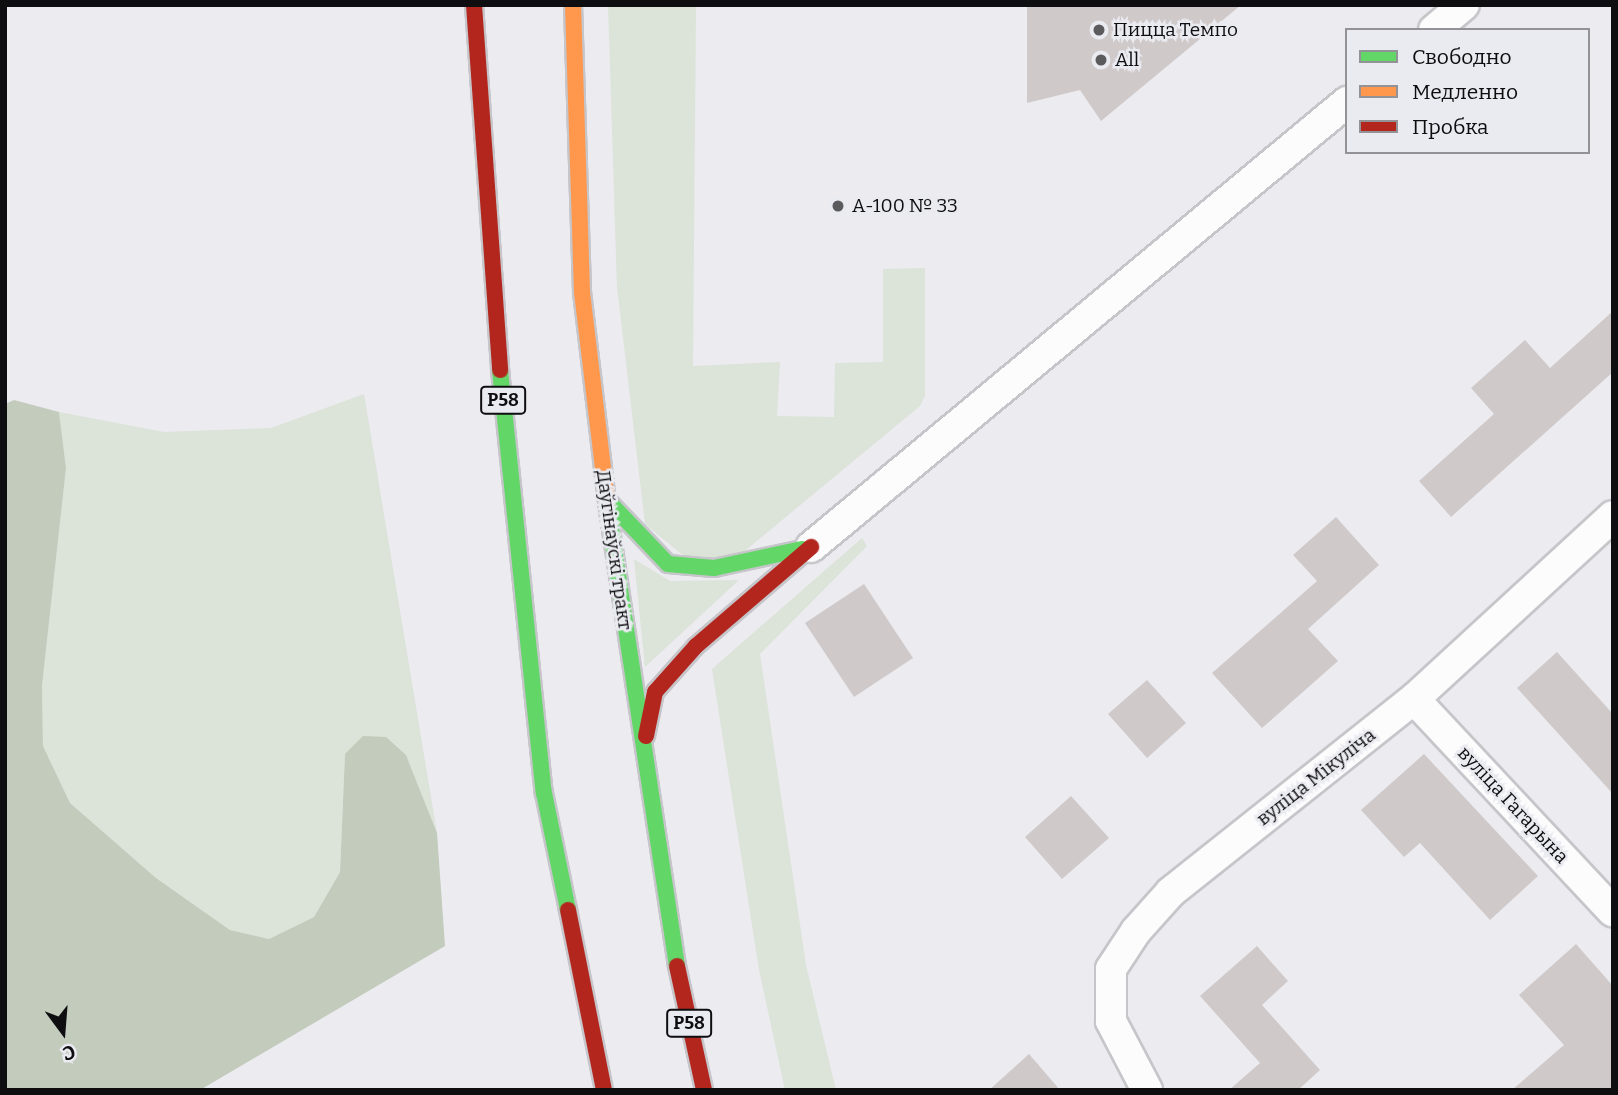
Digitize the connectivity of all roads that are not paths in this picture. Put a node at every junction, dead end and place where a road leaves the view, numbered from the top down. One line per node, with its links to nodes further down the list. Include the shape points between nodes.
1 (474, 5): 13 (main road, Р58, via 498,347 544,793)
2 (573, 5): 6 (main road, Даўгінаўскі тракт / Р58, via 582,292)
3 (1464, 5): 4 (street)
4 (1436, 28)
5 (1345, 104): 8 (street)
6 (607, 500): 8 (main road, via 668,564 713,568); 10 (main road, Даўгінаўскі тракт / Р58)
7 (1613, 516): 9 (street, вуліца Мікуліча)
8 (811, 547): 10 (main road, via 696,646 655,692)
9 (1414, 699): 11 (street, вуліца Гагарына); 12 (street, вуліца Мікуліча, via 1171,892 1136,931 1111,969 1111,1021)
10 (644, 766): 14 (main road, Даўгінаўскі тракт / Р58)
11 (1613, 912)
12 (1141, 1083)
13 (604, 1090)
14 (704, 1090)

